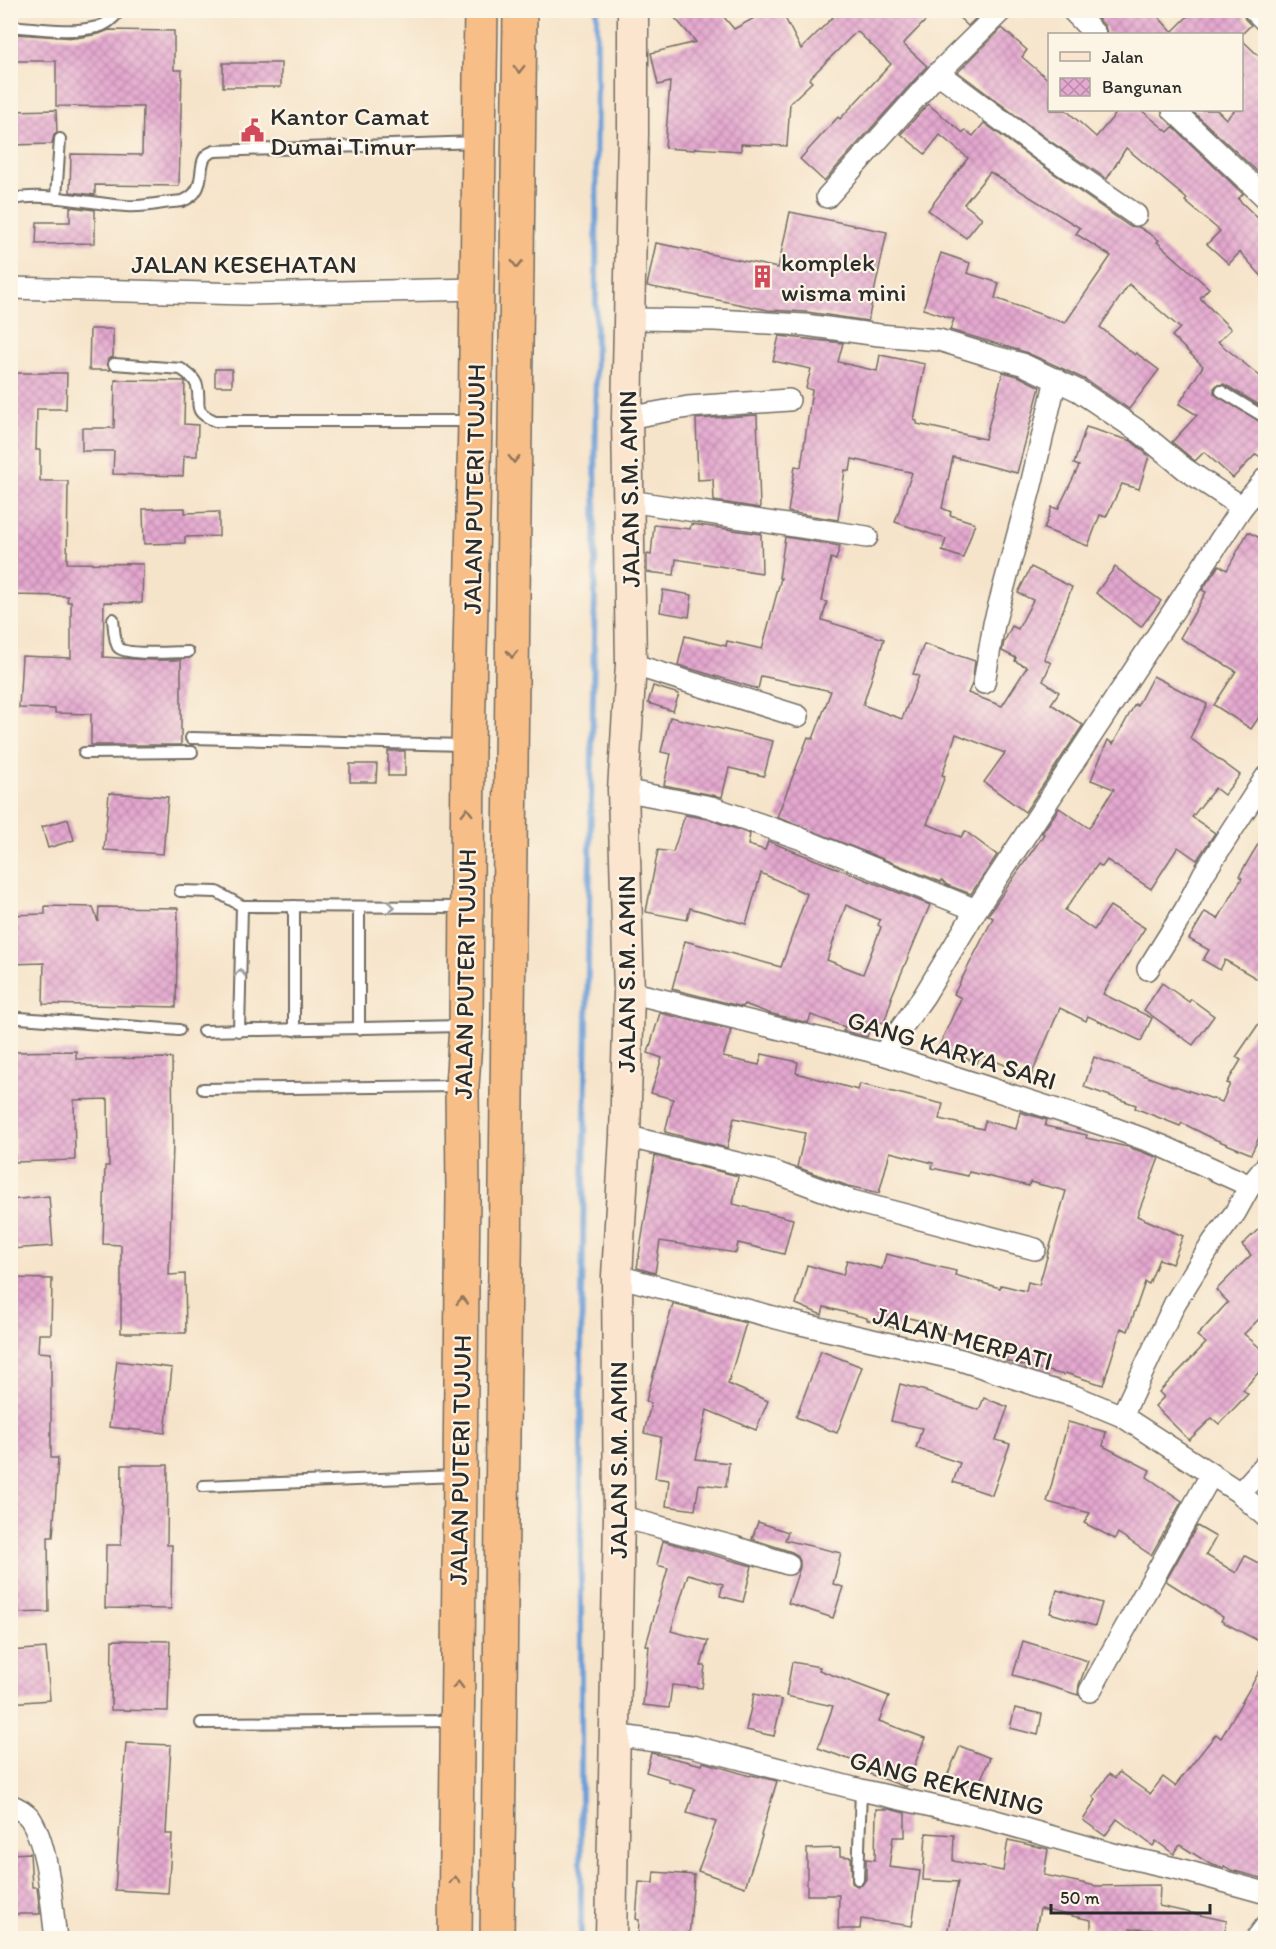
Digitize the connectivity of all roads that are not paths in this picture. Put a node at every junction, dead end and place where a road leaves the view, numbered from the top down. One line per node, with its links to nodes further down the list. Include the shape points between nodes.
1 (120, 10): 9 (lane, via 98,27 64,30)
2 (481, 10): 14 (highway, JALAN PUTERI TUJUH)
3 (520, 10): 67 (highway, JALAN PUTERI TUJUH, one-way to 67)
4 (633, 10): 22 (street, JALAN S.M. AMIN)
5 (1002, 10): 11 (street)
6 (1071, 10): 10 (street)
7 (1254, 10): 8 (street)
8 (1266, 22)
9 (10, 26)
10 (1094, 33)
11 (938, 73): 15 (street); 19 (street)
12 (1174, 111): 17 (street)
13 (60, 139): 16 (lane)
14 (480, 142): 16 (lane, via 215,151 202,162 199,186 183,201 144,207); 21 (highway, JALAN PUTERI TUJUH)
15 (827, 197)
16 (56, 198): 18 (lane)
17 (1266, 198)
18 (10, 200)
19 (1136, 215)
20 (10, 288): 21 (street, JALAN KESEHATAN, via 248,294)
21 (477, 289): 29 (highway, JALAN PUTERI TUJUH)
22 (629, 319): 24 (street, via 805,325 939,340 1022,364); 27 (street, JALAN S.M. AMIN)
23 (114, 364): 29 (lane, via 181,369 197,385 197,407 214,421)
24 (1056, 379): 32 (street, via 1140,432 1185,469); 37 (street, via 994,624)
25 (1221, 391): 28 (lane)
26 (789, 400): 27 (street, via 688,407)
27 (627, 418): 31 (street, JALAN S.M. AMIN)
28 (1266, 418)
29 (476, 421): 40 (highway, JALAN PUTERI TUJUH)
30 (1266, 478): 32 (street)
31 (629, 501): 33 (street); 36 (street, JALAN S.M. AMIN)
32 (1242, 507): 50 (street)
33 (867, 537)
34 (113, 619): 35 (lane, via 117,644 123,651)
35 (188, 652)
36 (631, 664): 38 (street); 44 (street, JALAN S.M. AMIN)
37 (984, 683)
38 (798, 716)
39 (191, 738): 40 (lane)
40 (468, 745): 49 (highway, JALAN PUTERI TUJUH, one-way to 40)
41 (192, 752): 42 (lane)
42 (84, 753)
43 (1266, 777): 51 (street)
44 (623, 790): 50 (street, via 711,807); 52 (street, JALAN S.M. AMIN)
45 (180, 891): 46 (lane, via 217,892)
46 (242, 906): 47 (lane); 59 (lane, one-way to 46)
47 (294, 906): 48 (lane); 58 (lane)
48 (359, 907): 49 (lane, one-way to 49); 55 (lane)
49 (466, 907): 54 (highway, JALAN PUTERI TUJUH)
50 (976, 909): 60 (street)
51 (1148, 969)
52 (629, 992): 60 (street, GANG KARYA SARI); 63 (street, JALAN S.M. AMIN)
53 (20, 1018): 56 (lane)
54 (466, 1026): 55 (lane); 61 (highway, JALAN PUTERI TUJUH)
55 (359, 1029): 58 (lane)
56 (179, 1030)
57 (203, 1030): 59 (lane)
58 (294, 1030): 59 (lane)
59 (239, 1031)
60 (884, 1054): 65 (street, GANG KARYA SARI, via 1116,1129)
61 (462, 1086): 62 (lane); 66 (highway, JALAN PUTERI TUJUH)
62 (203, 1089)
63 (624, 1136): 68 (street, via 774,1172 852,1201); 69 (street, JALAN S.M. AMIN)
64 (1266, 1166): 65 (street)
65 (1250, 1186): 70 (street, via 1175,1303)
66 (463, 1193): 67 (highway); 73 (highway, JALAN PUTERI TUJUH, one-way to 66)
67 (506, 1194): 90 (highway, JALAN PUTERI TUJUH)
68 (1035, 1249)
69 (617, 1276): 70 (street, JALAN MERPATI, via 792,1322 962,1360 1074,1396); 76 (street, JALAN S.M. AMIN)
70 (1122, 1416): 72 (street, JALAN MERPATI)
71 (1266, 1464): 75 (street)
72 (1211, 1475): 75 (street, JALAN MERPATI); 79 (street)
73 (460, 1476): 74 (lane); 80 (highway, JALAN PUTERI TUJUH, one-way to 73)
74 (202, 1486)
75 (1240, 1493): 77 (street, JALAN MERPATI)
76 (619, 1516): 78 (street); 82 (street, JALAN S.M. AMIN)
77 (1266, 1517)
78 (788, 1564)
79 (1090, 1691)
80 (457, 1721): 81 (lane); 89 (highway, JALAN PUTERI TUJUH, one-way to 80)
81 (201, 1723)
82 (614, 1735): 83 (street, GANG REKENING, via 692,1746); 91 (street, JALAN S.M. AMIN)
83 (861, 1790): 85 (lane); 86 (street, GANG REKENING, via 985,1818)
84 (10, 1805): 88 (street, via 29,1817 43,1850)
85 (858, 1879)
86 (1266, 1893)
87 (1266, 1926): 92 (street)
88 (56, 1938)
89 (455, 1938)
90 (497, 1938)
91 (610, 1938)
92 (1257, 1938)

